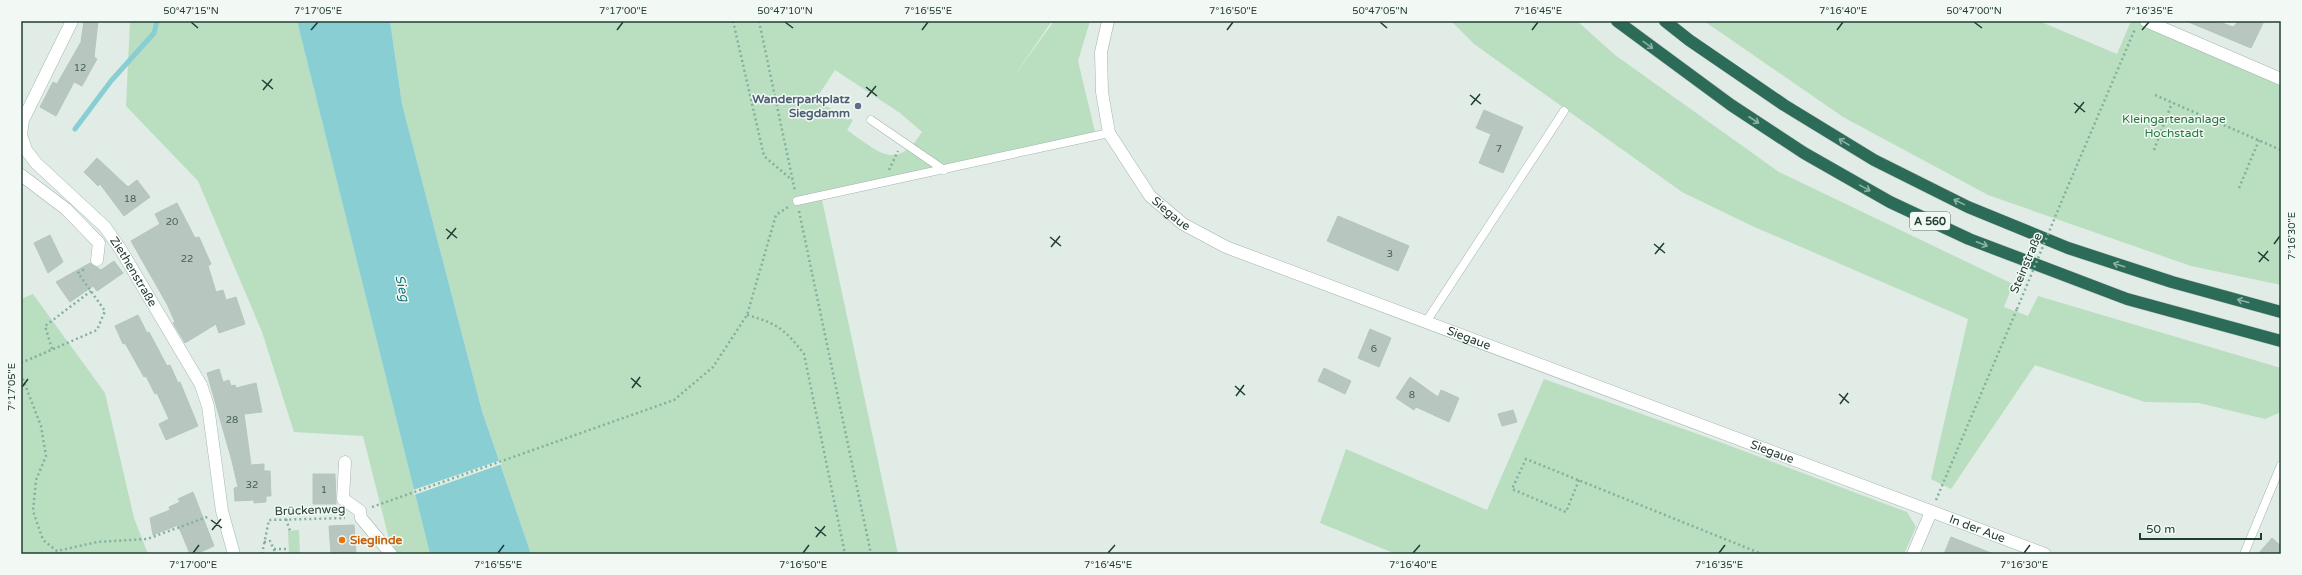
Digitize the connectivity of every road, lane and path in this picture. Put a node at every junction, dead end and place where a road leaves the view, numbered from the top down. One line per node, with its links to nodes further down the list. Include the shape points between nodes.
1 (72, 21): 12 (street, Ziethenstraße)
2 (733, 21): 23 (path, via 764,156)
3 (759, 21): 23 (path)
4 (1108, 21): 14 (street, Siegaue, via 1101,59 1102,92)
5 (1617, 21): 32 (highway, A 560, one-way to 32, via 1751,118 1804,153 1890,202 1969,239 2127,299)
6 (1665, 21): 29 (highway, A 560, one-way to 6, via 2172,282 2068,248 1968,207 1874,160 1784,105)
7 (2141, 24): 8 (street); 40 (path, Steinstraße, bridge, via 2063,198)
8 (2281, 79)
9 (2155, 95): 10 (path)
10 (2172, 103): 15 (path); 17 (path)
11 (1564, 111): 31 (lane)
12 (22, 119): 19 (street, Ziethenstraße, via 21,135 26,150)
13 (871, 120): 16 (lane)
14 (1109, 133): 20 (lane); 31 (street, Siegaue, via 1150,196 1183,224 1226,247)
15 (2259, 140): 18 (path); 25 (path)
16 (903, 141): 20 (lane); 24 (path)
17 (2154, 150)
18 (2281, 150)
19 (36, 163): 21 (street); 39 (street, Ziethenstraße, via 105,227 201,385 208,406)
20 (944, 170): 24 (lane)
21 (21, 171)
22 (21, 175): 27 (street, via 66,209 99,243)
23 (793, 181): 26 (path)
24 (882, 183): 26 (lane)
25 (2239, 188)
26 (797, 201): 30 (path, Brückenweg, via 776,215); 52 (path)
27 (97, 260): 28 (path, via 78,273)
28 (91, 291): 33 (path, via 45,326); 33 (path, via 105,311 97,330)
29 (2281, 312)
30 (747, 315): 41 (path, Brückenweg, via 713,367 674,400); 51 (path, via 771,322 791,336 804,354)
31 (1426, 322): 40 (street, Siegaue)
32 (2281, 342)
33 (52, 350): 34 (path)
34 (21, 363)
35 (21, 374): 39 (path, via 42,426 46,456 36,480 33,511 43,540 57,551 96,542 148,539)
36 (345, 462): 41 (street, via 343,499)
37 (2281, 465): 56 (lane)
38 (1579, 480): 38 (path, via 1526,459 1512,488 1566,512); 53 (path)
39 (222, 511): 47 (street, Ziethenstraße)
40 (1931, 512): 54 (street); 55 (street, In der Aue)
41 (365, 513): 42 (path, Brückenweg); 50 (street)
42 (286, 519): 43 (path); 44 (path, Brückenweg, via 269,520)
43 (290, 531)
44 (264, 542): 45 (path, via 270,541); 48 (path, Brückenweg)
45 (274, 549): 46 (path); 49 (path)
46 (289, 549)
47 (234, 554)
48 (262, 554)
49 (276, 554)
50 (391, 554)
51 (845, 554)
52 (871, 554)
53 (1762, 554)
54 (1913, 554)
55 (2045, 554)
56 (2244, 554)

